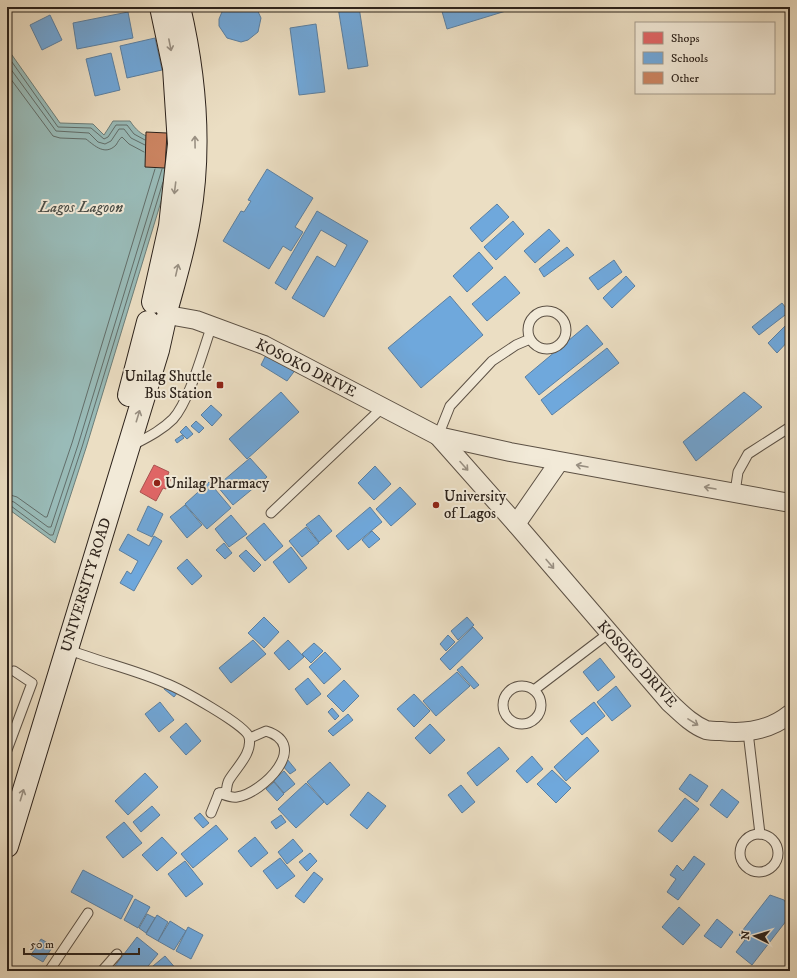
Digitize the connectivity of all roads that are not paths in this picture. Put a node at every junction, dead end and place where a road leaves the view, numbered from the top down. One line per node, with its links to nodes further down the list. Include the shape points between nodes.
1 (161, 7): 3 (main road, UNIVERSITY ROAD, one-way to 3, via 174,68 179,144)
2 (179, 7): 3 (main road, UNIVERSITY ROAD, one-way to 2, via 189,219 195,164 194,108)
3 (160, 314): 4 (street, KOSOKO DRIVE); 9 (main road, UNIVERSITY ROAD, one-way to 3, via 158,350); 23 (main road, UNIVERSITY ROAD, via 127,404)
4 (212, 325): 6 (street, KOSOKO DRIVE, via 264,344); 9 (lane, via 186,397 173,418 152,435)
5 (530, 339): 5 (lane, via 545,349 556,347 566,332 563,320 548,311 536,315 529,326); 8 (lane, via 492,361 450,406)
6 (382, 408): 8 (street, KOSOKO DRIVE); 13 (lane)
7 (790, 427): 11 (lane, via 748,454 738,472)
8 (438, 436): 10 (street, KOSOKO DRIVE); 14 (street, KOSOKO DRIVE, one-way to 14)
9 (128, 447): 16 (main road, UNIVERSITY ROAD)
10 (559, 462): 11 (street, KOSOKO DRIVE, one-way to 10); 14 (street)
11 (735, 492): 12 (street, KOSOKO DRIVE)
12 (790, 503)
13 (271, 513)
14 (516, 524): 15 (street, KOSOKO DRIVE, one-way to 15)
15 (609, 633): 18 (lane); 20 (street, KOSOKO DRIVE, one-way to 20, via 669,702 690,720 706,730)
16 (67, 649): 21 (lane, via 166,683 231,719 246,731); 27 (main road, UNIVERSITY ROAD, one-way to 16)
17 (14, 671): 22 (lane, via 32,683)
18 (534, 690): 18 (lane, via 529,687 516,687 506,694 504,707 509,718 520,724 536,717 540,712 541,700)
19 (790, 714): 20 (street, KOSOKO DRIVE, via 781,722)
20 (748, 732): 26 (lane)
21 (250, 738): 24 (lane, via 246,757 228,781 226,792); 24 (lane, via 266,731 276,736 285,746 283,760 266,781 247,793 234,797)
22 (7, 750)
23 (7, 793)
24 (219, 793): 25 (lane)
25 (211, 813)
26 (760, 834): 26 (lane, via 747,838 740,849 742,862 756,872 773,866 778,855 775,843)
27 (7, 846)
28 (88, 913): 30 (lane)
29 (117, 954): 31 (lane)
30 (49, 971)
31 (102, 971)

